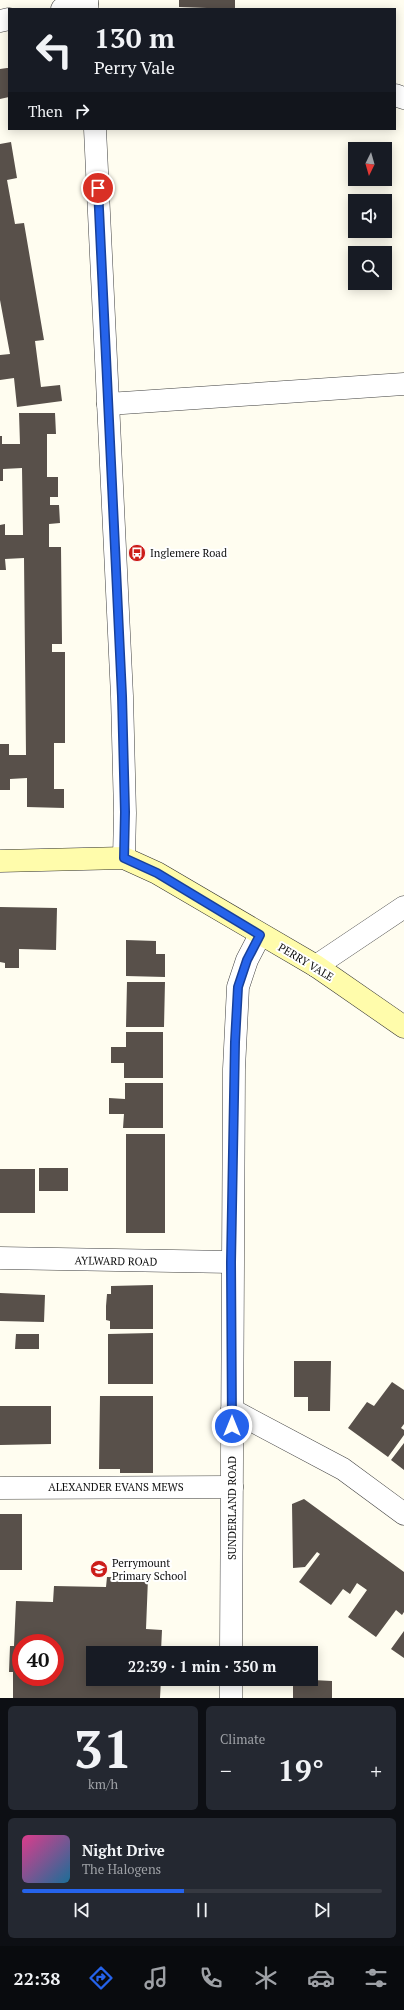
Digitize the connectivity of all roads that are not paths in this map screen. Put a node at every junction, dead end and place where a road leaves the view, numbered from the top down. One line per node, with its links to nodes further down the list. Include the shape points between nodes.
1 (87, 4): 2 (street)
2 (67, 8)
3 (95, 130): 5 (street)
4 (404, 384): 5 (street)
5 (108, 404): 6 (street, via 122,696)
6 (124, 858): 7 (main road, PERRY VALE); 9 (main road, PERRY VALE, via 157,873)
7 (0, 861)
8 (404, 907): 10 (street)
9 (260, 935): 10 (main road, PERRY VALE); 13 (street, SUNDERLAND ROAD, via 247,960 238,987)
10 (316, 966): 11 (main road, PERRY VALE)
11 (404, 1027)
12 (0, 1258): 13 (street, AYLWARD ROAD)
13 (231, 1262): 14 (street, SUNDERLAND ROAD)
14 (232, 1410): 15 (street, SUNDERLAND ROAD); 17 (street, via 343,1469)
15 (232, 1487): 16 (street, ALEXANDER EVANS MEWS); 18 (street, SUNDERLAND ROAD)
16 (0, 1488)
17 (404, 1514)
18 (231, 1646)
19 (231, 1686): 20 (street)
20 (231, 1698)

